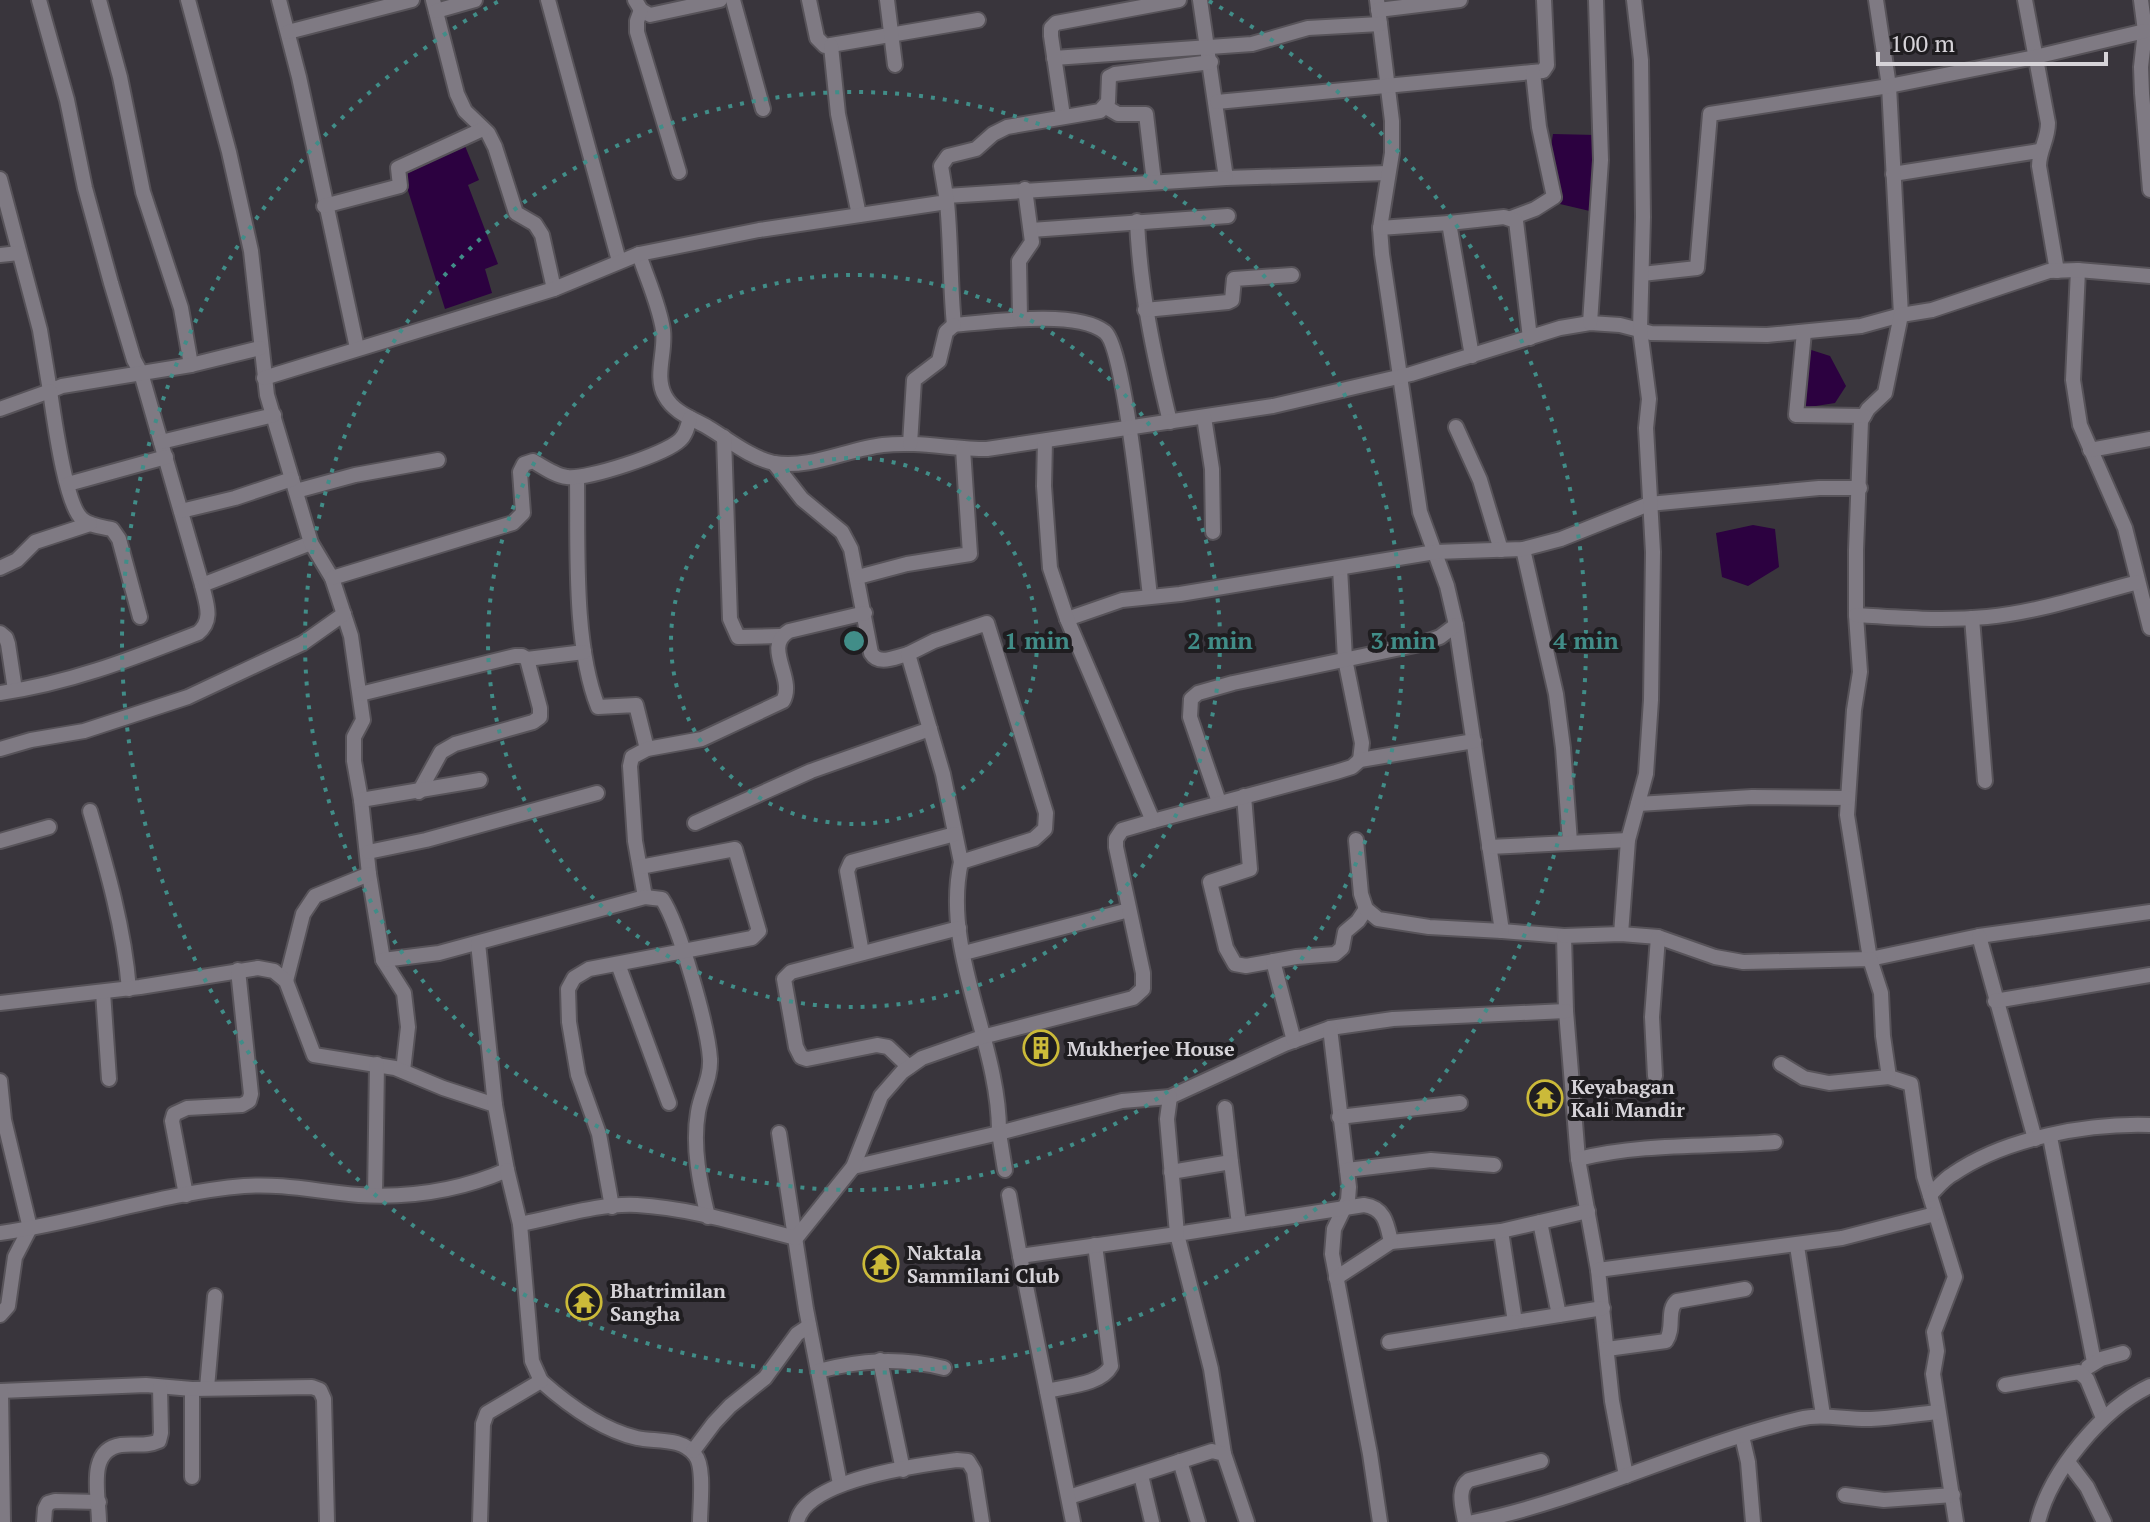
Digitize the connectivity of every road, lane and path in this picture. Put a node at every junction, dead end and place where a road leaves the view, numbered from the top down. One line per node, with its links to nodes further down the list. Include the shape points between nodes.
1 (39, 0): 82 (street, via 85,188)
2 (99, 0): 81 (street, via 143,192 181,308)
3 (188, 0): 78 (street, via 251,251)
4 (279, 0): 25 (street)
5 (412, 0): 25 (street)
6 (475, 0): 21 (street)
7 (548, 0): 63 (street)
8 (720, 0): 22 (street, via 650,15)
9 (733, 0): 39 (street)
10 (809, 0): 28 (street, via 820,44)
11 (887, 0): 26 (street)
12 (1179, 0): 31 (street, via 1056,23 1051,28)
13 (1200, 0): 29 (street)
14 (1460, 0): 23 (street)
15 (1544, 0): 34 (street, via 1547,65)
16 (1596, 0): 73 (street, via 1601,160)
17 (1634, 0): 66 (street, via 1641,60)
18 (1876, 0): 35 (street)
19 (2025, 0): 30 (street)
20 (2141, 0): 27 (street)
21 (434, 5): 41 (street, via 457,94)
22 (638, 5): 43 (street, via 637,32)
23 (1378, 12): 29 (street, via 1252,44); 36 (street)
24 (978, 20): 26 (street)
25 (288, 32): 52 (street)
26 (891, 35): 28 (street); 33 (street)
27 (2146, 38): 30 (street); 50 (street, via 2141,67)
28 (831, 46): 53 (street, via 840,129)
29 (1208, 46): 31 (street); 32 (street)
30 (2035, 57): 35 (street); 42 (street, via 2048,123 2048,137)
31 (1054, 58): 40 (street)
32 (1211, 62): 37 (street); 38 (street, via 1115,74 1109,77)
33 (895, 65)
34 (1533, 72): 36 (street); 55 (street, via 1554,197)
35 (1889, 86): 45 (street); 66 (street, via 1710,114 1697,268)
36 (1389, 88): 37 (street); 44 (street)
37 (1217, 102): 46 (street)
38 (1106, 107): 40 (street); 48 (street, via 1118,114 1146,114)
39 (763, 109)
40 (1063, 116): 51 (street, via 1007,127 976,149 948,156 941,166)
41 (483, 129): 52 (street, via 398,168 400,186); 69 (street, via 495,147 511,204 542,235)
42 (2039, 151): 45 (street); 65 (street)
43 (679, 172)
44 (1388, 173): 46 (street); 58 (street)
45 (1893, 174): 71 (street)
46 (1226, 178): 48 (street)
47 (0, 179): 60 (street)
48 (1154, 182): 49 (street)
49 (1025, 189): 51 (street); 59 (street)
50 (2150, 190)
51 (946, 199): 53 (street); 74 (street)
52 (324, 206): 79 (street)
53 (859, 215): 61 (street)
54 (1228, 216): 56 (street)
55 (1511, 218): 57 (street); 77 (street, via 1518,227)
56 (1137, 221): 59 (street); 70 (street)
57 (1449, 223): 58 (street); 80 (street)
58 (1380, 228): 83 (street)
59 (1031, 230): 72 (street, via 1032,242 1019,261)
60 (19, 253): 62 (street); 85 (street)
61 (639, 254): 63 (street); 90 (street, via 662,328 660,380 670,403)
62 (0, 255)
63 (619, 261): 69 (street)
64 (2078, 270): 65 (street); 68 (street); 100 (street, via 2073,380)
65 (2057, 271): 71 (street)
66 (1642, 274): 75 (street)
67 (1292, 275): 70 (street, via 1234,279 1228,302)
68 (2150, 276)
69 (554, 289): 79 (street)
70 (1145, 310): 91 (street)
71 (1901, 315): 76 (street); 88 (street, via 1885,393)
72 (1020, 318): 74 (street); 92 (street, via 1089,324 1107,333)
73 (1590, 323): 75 (street); 77 (street)
74 (954, 325): 98 (street, via 946,332 939,361 914,380)
75 (1640, 330): 76 (street); 108 (street, via 1649,399)
76 (1804, 332): 88 (street, via 1796,415)
77 (1530, 338): 80 (street)
78 (260, 348): 81 (street); 84 (street)
79 (357, 348): 84 (street)
80 (1472, 356): 83 (street)
81 (191, 365): 82 (street)
82 (141, 373): 85 (street); 97 (street)
83 (1399, 377): 89 (street); 115 (street, via 1420,512)
84 (264, 378): 87 (street)
85 (50, 391): 86 (street); 105 (street)
86 (0, 409)
87 (274, 415): 97 (street); 106 (street)
88 (1864, 416): 107 (street)
89 (1204, 417): 91 (street); 111 (street)
90 (690, 418): 94 (street); 104 (street, via 683,438 670,448)
91 (1170, 422): 92 (street)
92 (1130, 427): 96 (street); 122 (street)
93 (1456, 427): 114 (street, via 1480,480)
94 (724, 437): 103 (street); 132 (street, via 730,619 738,637)
95 (2150, 439): 100 (street)
96 (1045, 441): 99 (street); 128 (street, via 1046,541)
97 (161, 442): 101 (street)
98 (910, 444): 99 (street); 103 (street)
99 (963, 449): 118 (street, via 970,554)
100 (2090, 450): 121 (street, via 2125,528)
101 (166, 457): 105 (street); 109 (street)
102 (438, 460): 106 (street)
103 (774, 463): 118 (street, via 802,499 842,532)
104 (577, 477): 119 (street, via 564,477 533,461 524,464 523,513 513,523); 133 (street)
105 (68, 484): 110 (street, via 80,518)
106 (294, 485): 109 (street); 112 (street)
107 (1860, 488): 108 (street); 125 (street)
108 (1649, 504): 113 (street); 152 (street, via 1650,745)
109 (181, 511): 120 (street)
110 (90, 524): 116 (street, via 35,542); 126 (street, via 112,529 119,539)
111 (1213, 532)
112 (311, 543): 119 (street); 120 (street)
113 (1523, 549): 114 (street); 161 (street, via 1556,694)
114 (1501, 550): 115 (street)
115 (1435, 552): 117 (street); 129 (street)
116 (0, 568)
117 (1340, 568): 122 (street); 136 (street)
118 (858, 577): 123 (street)
119 (332, 578): 124 (street)
120 (202, 585): 137 (street, via 208,616 198,633 82,677)
121 (2143, 591): 127 (street); 130 (street)
122 (1150, 596): 128 (street)
123 (865, 613): 132 (street); 134 (street, via 875,658)
124 (344, 614): 138 (street); 141 (street, via 303,643 188,697 84,731)
125 (1856, 615): 127 (street); 149 (street, via 1860,672)
126 (140, 617)
127 (1972, 618): 145 (street)
128 (1067, 619): 154 (street)
129 (1456, 625): 136 (street, via 1420,644); 140 (street)
130 (2150, 628)
131 (0, 633): 137 (street, via 8,644)
132 (780, 636): 142 (street, via 783,701 702,739)
133 (584, 652): 135 (street); 142 (street, via 598,707 636,705)
134 (908, 654): 139 (street); 164 (street, via 987,623 1046,813 1045,829 1034,839)
135 (527, 659): 138 (street, via 515,656); 146 (street, via 540,717 441,752)
136 (1345, 659): 143 (street, via 1362,743); 151 (street, via 1233,683 1191,699 1190,717)
137 (7, 692)
138 (360, 694): 150 (street, via 363,720 354,737 354,761)
139 (930, 729): 155 (street, via 811,771); 157 (street)
140 (1474, 741): 143 (street); 162 (street)
141 (0, 749)
142 (647, 749): 165 (street, via 632,757 630,766)
143 (1360, 760): 148 (street, via 1336,772)
144 (480, 780): 146 (street)
145 (1985, 781)
146 (419, 792): 150 (street)
147 (597, 793): 163 (street)
148 (1244, 796): 151 (street); 183 (street, via 1250,869 1210,882 1230,958 1246,966)
149 (1848, 798): 152 (street); 181 (street)
150 (361, 800): 163 (street)
151 (1219, 802): 154 (street)
152 (1638, 804): 159 (street)
153 (90, 811): 188 (street, via 126,956)
154 (1153, 821): 169 (street, via 1122,830 1116,839)
155 (695, 823)
156 (49, 827): 160 (street)
157 (955, 834): 164 (street); 179 (street, via 851,862 847,871)
158 (1356, 840): 168 (street)
159 (1628, 840): 161 (street); 173 (street)
160 (0, 841)
161 (1570, 842): 162 (street)
162 (1489, 847): 172 (street)
163 (368, 852): 166 (street)
164 (961, 862): 171 (street)
165 (640, 867): 167 (street); 178 (street, via 730,849 738,853 757,936)
166 (369, 874): 182 (street); 187 (street, via 315,896 303,914)
167 (645, 897): 177 (street); 178 (street, via 662,899)
168 (1366, 909): 172 (street, via 1378,919); 183 (street, via 1345,932 1340,952)
169 (1129, 910): 180 (street); 194 (street, via 1143,973 1143,989 1133,998)
170 (2150, 912): 175 (street)
171 (959, 928): 179 (street); 180 (street)
172 (1502, 931): 174 (street)
173 (1621, 934): 174 (street); 176 (street)
174 (1564, 936): 192 (street)
175 (1979, 936): 181 (street); 190 (street)
176 (1658, 937): 181 (street, via 1743,962); 200 (street, via 1652,1017)
177 (478, 943): 182 (street); 207 (street)
178 (683, 950): 184 (street); 232 (street, via 710,1059 696,1140)
179 (862, 953): 198 (street, via 791,972 784,979 796,1047 807,1059 877,1045 888,1047)
180 (964, 953): 194 (street)
181 (1870, 959): 201 (street, via 1881,993)
182 (383, 960): 199 (street, via 404,993 408,1027)
183 (1273, 961): 195 (street)
184 (618, 964): 205 (street); 228 (street, via 589,969 568,989 572,1050 599,1134)
185 (238, 970): 187 (street, via 274,971); 188 (street); 224 (street, via 251,1094 242,1105 187,1108 174,1114)
186 (2150, 975): 190 (street)
187 (286, 981): 196 (street, via 314,1055)
188 (129, 989): 189 (street)
189 (103, 992): 191 (street); 202 (street)
190 (1995, 1001): 214 (street, via 2026,1112)
191 (0, 1003)
192 (1566, 1011): 193 (street, via 1393,1019); 216 (street)
193 (1330, 1028): 195 (street); 209 (street)
194 (982, 1037): 198 (street); 212 (street, via 998,1094)
195 (1294, 1041): 204 (street)
196 (377, 1064): 199 (street); 225 (street)
197 (1781, 1064): 201 (street, via 1804,1078 1829,1083)
198 (909, 1067): 219 (street, via 881,1096)
199 (403, 1071): 207 (street)
200 (1655, 1076)
201 (1889, 1077): 227 (street, via 1911,1084)
202 (109, 1079)
203 (0, 1081): 213 (street)
204 (1170, 1097): 212 (street, via 1122,1101); 223 (street)
205 (669, 1103)
206 (1460, 1103): 209 (street)
207 (495, 1105): 220 (street)
208 (1225, 1108): 217 (street)
209 (1339, 1117): 222 (street)
210 (2150, 1125): 214 (street, via 2120,1124)
211 (779, 1133): 240 (street)
212 (999, 1133): 219 (street); 221 (street)
213 (4, 1138): 236 (street)
214 (2043, 1138): 227 (street, via 1985,1157 1952,1174); 258 (street)
215 (1775, 1142): 216 (street, via 1643,1148)
216 (1578, 1159): 230 (street)
217 (1231, 1162): 223 (street); 235 (street)
218 (1494, 1165): 222 (street, via 1431,1160)
219 (853, 1167): 240 (street)
220 (507, 1170): 225 (street, via 430,1191); 234 (street)
221 (1005, 1170)
222 (1347, 1170): 229 (street, via 1348,1200)
223 (1171, 1172): 239 (street)
224 (186, 1195): 225 (street, via 276,1184); 236 (street)
225 (375, 1195)
226 (1009, 1195): 244 (street)
227 (1930, 1195): 231 (street)
228 (612, 1207): 232 (street, via 647,1206); 234 (street)
229 (1341, 1209): 235 (street); 241 (street, via 1374,1206 1386,1220); 246 (street, via 1332,1254)
230 (1588, 1211): 233 (street); 245 (street)
231 (1935, 1214): 243 (street); 269 (street, via 1955,1277 1934,1332)
232 (708, 1217): 240 (street)
233 (1540, 1222): 237 (street); 251 (street)
234 (520, 1224): 262 (street, via 532,1361)
235 (1239, 1224): 239 (street)
236 (30, 1228): 238 (street); 250 (street, via 15,1257 8,1306)
237 (1501, 1231): 241 (street); 252 (street)
238 (0, 1233)
239 (1177, 1234): 242 (street); 274 (street, via 1211,1369)
240 (796, 1238): 253 (street)
241 (1391, 1242): 246 (street)
242 (1095, 1245): 244 (street); 268 (street, via 1111,1366 1098,1379)
243 (1797, 1246): 245 (street); 270 (street)
244 (1020, 1256): 268 (street)
245 (1598, 1270): 249 (street)
246 (1336, 1278): 299 (street)
247 (1745, 1289): 255 (street, via 1677,1301 1666,1341)
248 (215, 1296): 265 (street)
249 (1603, 1308): 251 (street); 255 (street)
250 (0, 1315)
251 (1559, 1315): 252 (street)
252 (1515, 1322): 254 (street)
253 (809, 1326): 260 (street); 273 (street)
254 (1389, 1342)
255 (1607, 1349): 280 (street)
256 (2123, 1353): 258 (street)
257 (880, 1360): 259 (street); 260 (street); 278 (street)
258 (2094, 1362): 261 (street)
259 (944, 1368)
260 (818, 1371): 282 (street)
261 (2083, 1374): 263 (street, via 2075,1371); 271 (street)
262 (541, 1381): 273 (street, via 605,1427); 291 (street, via 487,1413)
263 (2005, 1385)
264 (160, 1387): 265 (street); 267 (street); 286 (street, via 159,1441 104,1450 97,1461)
265 (200, 1388): 281 (street); 290 (street, via 320,1390)
266 (2149, 1390): 271 (street)
267 (0, 1391): 287 (street)
268 (1047, 1391): 285 (street)
269 (1938, 1412): 270 (street, via 1871,1419); 284 (street)
270 (1823, 1415): 272 (street)
271 (2103, 1418): 277 (street)
272 (1742, 1436): 280 (street); 302 (street)
273 (693, 1451): 292 (street, via 700,1468)
274 (1224, 1454): 275 (street, via 1212,1451); 298 (street)
275 (1180, 1461): 279 (street); 297 (street)
276 (1541, 1461): 300 (street, via 1463,1484)
277 (2068, 1462): 304 (street, via 2051,1485); 305 (street)
278 (903, 1470): 282 (street); 294 (street, via 968,1461)
279 (1141, 1475): 285 (street); 296 (street)
280 (1626, 1476): 301 (street, via 1515,1514)
281 (192, 1477)
282 (840, 1484): 293 (street, via 809,1501)
283 (1845, 1495): 284 (street, via 1884,1500)
284 (1953, 1495): 303 (street)
285 (1069, 1497): 295 (street)
286 (99, 1502): 288 (street, via 48,1503); 289 (street)
287 (3, 1522)
288 (44, 1522)
289 (99, 1522)
290 (327, 1522)
291 (480, 1522)
292 (700, 1522)
293 (797, 1522)
294 (982, 1522)
295 (1073, 1522)
296 (1152, 1522)
297 (1198, 1522)
298 (1247, 1522)
299 (1380, 1522)
300 (1465, 1522)
301 (1473, 1522)
302 (1753, 1522)
303 (1956, 1522)
304 (2038, 1522)
305 (2104, 1522)

